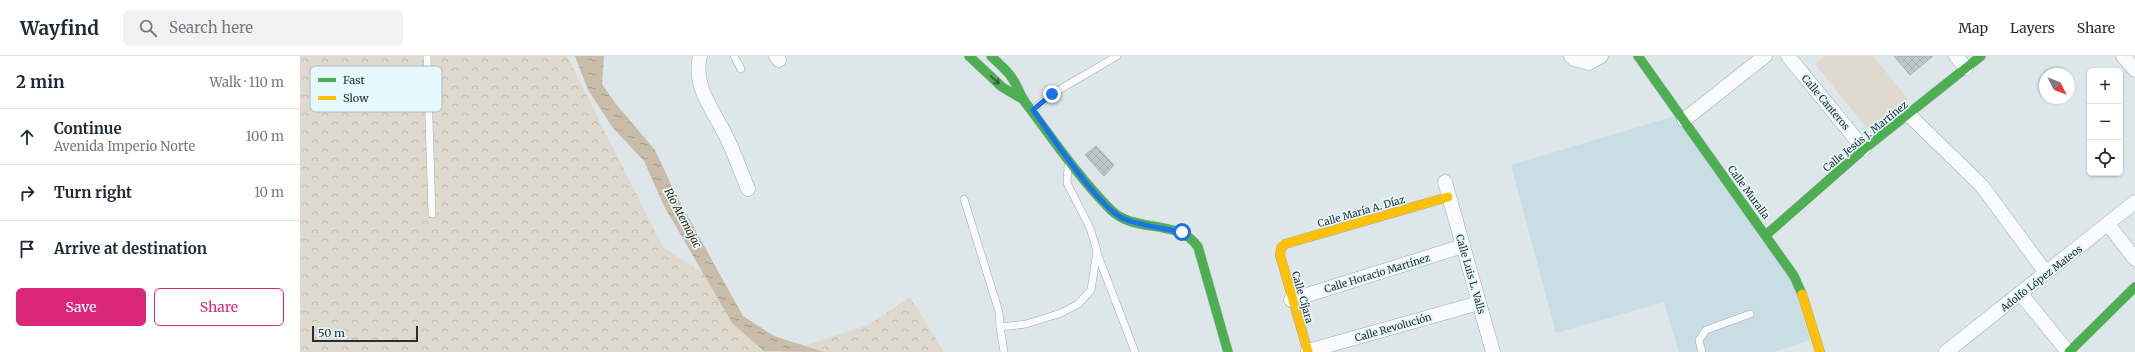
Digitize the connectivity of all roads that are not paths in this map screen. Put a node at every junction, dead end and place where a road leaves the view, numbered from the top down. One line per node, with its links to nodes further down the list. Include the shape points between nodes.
1 (427, 56): 15 (lane)
2 (700, 56): 27 (street, via 698,74 704,96 726,137)
3 (734, 56): 16 (lane)
4 (969, 56): 19 (street, one-way to 19, via 1002,87)
5 (991, 56): 19 (street, via 1012,77)
6 (1117, 56): 20 (lane, via 1052,94)
7 (1571, 56): 8 (street, via 1589,63)
8 (1601, 56)
9 (1638, 56): 23 (street, Calle Muralla)
10 (1765, 56): 23 (street)
11 (1788, 56): 24 (street, Calle Canteros)
12 (1956, 56): 17 (street)
13 (1981, 56): 17 (street, Calle Jesús J. Martínez)
14 (2123, 56): 18 (street)
15 (427, 66)
16 (741, 68)
17 (1966, 68): 22 (street, Calle Jesús J. Martínez)
18 (2135, 70)
19 (1024, 100): 20 (street)
20 (1033, 110): 25 (street)
21 (429, 112): 31 (lane)
22 (1908, 114): 24 (street, Calle Jesús J. Martínez); 38 (street, via 1982,186)
23 (1684, 120): 33 (street, Calle Muralla)
24 (1864, 149): 33 (street, Calle Jesús J. Martínez)
25 (1069, 160): 36 (lane, via 1067,183 1090,228); 47 (street, via 1101,200 1121,217 1131,222 1182,232 1192,238 1198,247)
26 (1445, 182): 28 (street, Calle Luis L. Valls)
27 (748, 189)
28 (1448, 197): 34 (street, Calle Luis L. Valls); 35 (street, Calle María A. Díaz, via 1285,244)
29 (964, 199): 44 (lane, via 999,312)
30 (2135, 202): 32 (street, Adolfo López Mateos)
31 (432, 214)
32 (2108, 224): 37 (street); 38 (street, Adolfo López Mateos)
33 (1766, 235): 51 (street, Calle Muralla, via 1798,282)
34 (1463, 246): 41 (street, Calle Horacio Martínez); 42 (street, Calle Luis L. Valls)
35 (1281, 248): 41 (street, Calle Cíjara, via 1280,255)
36 (1097, 251): 44 (lane, via 1091,290 1078,304 1054,316 1026,324); 46 (lane)
37 (2135, 259)
38 (2046, 273): 40 (street, Adolfo López Mateos)
39 (2135, 287): 53 (street)
40 (2021, 294): 52 (street, Adolfo López Mateos); 53 (street)
41 (1291, 300): 48 (street, Calle Cíjara)
42 (1479, 303): 48 (street, Calle Revolución); 49 (street, Calle Luis L. Valls)
43 (1750, 314): 50 (lane, via 1706,330 1699,340)
44 (1000, 327): 45 (lane)
45 (1004, 352)
46 (1135, 352)
47 (1228, 352)
48 (1308, 352)
49 (1493, 352)
50 (1702, 352)
51 (1820, 352)
52 (1946, 352)
53 (2068, 352)

